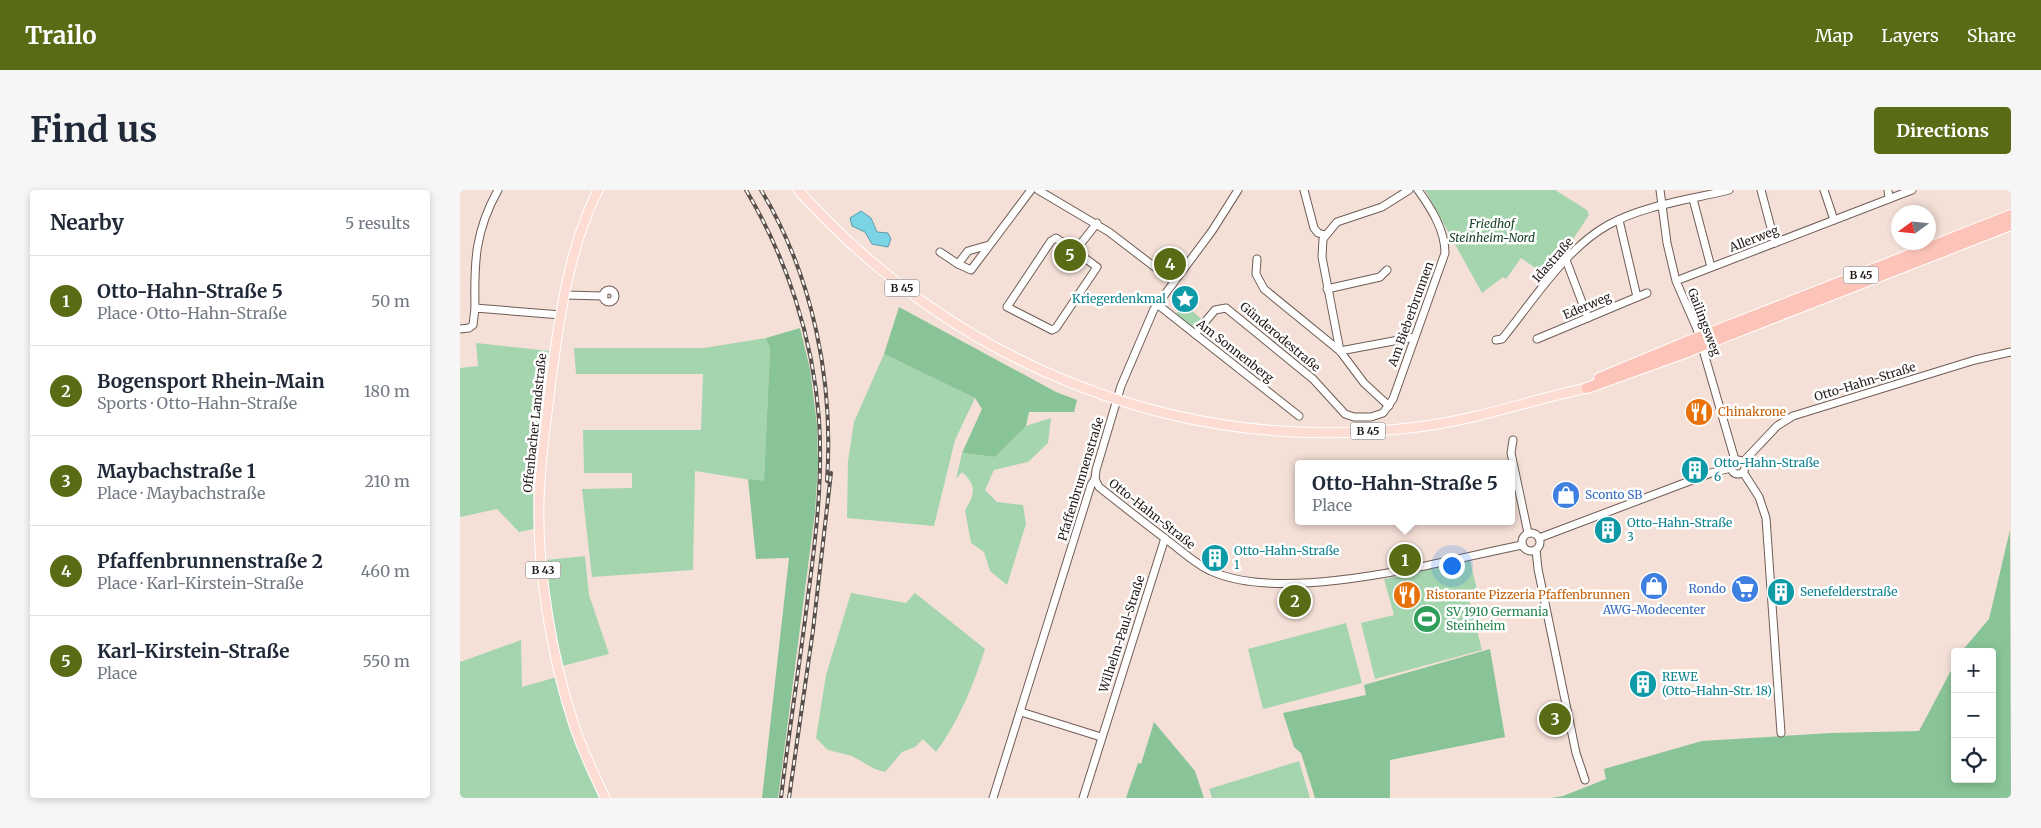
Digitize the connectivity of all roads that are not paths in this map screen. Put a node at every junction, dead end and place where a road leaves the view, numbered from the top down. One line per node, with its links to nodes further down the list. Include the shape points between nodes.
1 (498, 190): 41 (street, via 486,213 475,257)
2 (598, 190): 37 (main road, Offenbacher Landstraße / B 43, via 581,230)
3 (798, 190): 53 (main road, B 45, via 880,270 952,322 1024,362)
4 (1032, 190): 21 (street); 25 (street)
5 (1238, 190): 34 (street, Pfaffenbrunnenstraße, via 1202,245)
6 (1304, 190): 23 (street, via 1314,228)
7 (1409, 190): 23 (street, via 1382,207 1340,220)
8 (1418, 190): 46 (street, Am Bieberbrunnen, via 1437,220 1445,250)
9 (1660, 190): 17 (street, Gailingsweg)
10 (1729, 190): 15 (street, Idastraße)
11 (1761, 190): 24 (street)
12 (1824, 190): 20 (street)
13 (1888, 190): 16 (street)
14 (1912, 190): 16 (street, Allerweg)
15 (1694, 199): 17 (street, Idastraße); 31 (street)
16 (1889, 199): 20 (street, Allerweg)
17 (1662, 206): 19 (street, Idastraße); 58 (street, Gailingsweg, via 1676,281 1700,336)
18 (2011, 215): 47 (highway, B 45)
19 (1619, 220): 29 (street, Idastraße, via 1594,235); 39 (street)
20 (1834, 220): 24 (street, Allerweg)
21 (1097, 223): 26 (street); 34 (street)
22 (2011, 226): 47 (highway, B 45)
23 (1325, 235): 35 (street, via 1321,251)
24 (1775, 243): 31 (street, Allerweg)
25 (989, 245): 30 (street, via 968,251); 30 (street, via 971,270)
26 (1075, 251): 26 (street, via 1097,266 1056,328 1052,330 1007,307 1051,241 1056,238)
27 (940, 252): 30 (street)
28 (1257, 258): 50 (street, via 1256,274 1264,289)
29 (1566, 260): 43 (street); 49 (street, Idastraße, via 1502,339)
30 (958, 264)
31 (1710, 267): 33 (street, Allerweg)
32 (1387, 270): 35 (street, via 1380,277)
33 (1681, 278)
34 (1173, 281): 40 (street, Pfaffenbrunnenstraße)
35 (1327, 289): 50 (street)
36 (1647, 293): 39 (street, Ederweg)
37 (565, 295): 38 (street); 42 (main road, Offenbacher Landstraße / B 43)
38 (604, 296)
39 (1637, 297): 43 (street, Ederweg)
40 (1157, 304): 45 (street, Am Sonnenberg); 53 (street, Pfaffenbrunnenstraße)
41 (475, 308): 42 (street); 44 (street, via 473,325)
42 (561, 316): 72 (main road, Offenbacher Landstraße / B 43, via 541,467 539,522 552,634 569,710)
43 (1588, 318): 48 (street, Ederweg)
44 (460, 329)
45 (1195, 334): 54 (street, Günderodestraße, via 1215,310 1226,308 1313,379 1348,416 1377,416); 55 (street, Am Sonnenberg)
46 (1416, 336): 50 (street); 54 (street, Am Bieberbrunnen)
47 (1712, 337): 52 (highway, B 45, bridge)
48 (1537, 339)
49 (1496, 340)
50 (1340, 351): 54 (street, via 1364,383)
51 (2011, 352): 58 (street, Otto-Hahn-Straße, via 1793,416 1777,426)
52 (1586, 386): 53 (main road, B 45, via 1486,414 1419,427 1337,432 1212,423)
53 (1116, 400): 62 (street, Pfaffenbrunnenstraße)
54 (1389, 406)
55 (1299, 416)
56 (1513, 440): 57 (street)
57 (1512, 460)
58 (1739, 461): 59 (street, Otto-Hahn-Straße, via 1731,464); 61 (street, via 1745,468)
59 (1730, 468): 61 (street, via 1736,474); 65 (street)
60 (1515, 472): 63 (street)
61 (1743, 472): 69 (street, via 1759,497 1766,518)
62 (1095, 479): 64 (street, Otto-Hahn-Straße, via 1099,487); 68 (street, Pfaffenbrunnenstraße)
63 (1528, 533): 65 (street); 66 (street, via 1522,539)
64 (1165, 538): 66 (street, Otto-Hahn-Straße, via 1209,570 1234,579 1268,584 1385,573); 70 (street, Wilhelm-Paul-Straße)
65 (1539, 538): 67 (street, via 1540,545)
66 (1522, 545): 67 (street, via 1525,550)
67 (1533, 551): 71 (street, via 1576,753)
68 (1021, 712): 70 (street); 73 (street, Pfaffenbrunnenstraße)
69 (1781, 733)
70 (1101, 737): 74 (street, Wilhelm-Paul-Straße)
71 (1585, 780)
72 (605, 798)
73 (993, 798)
74 (1083, 798)

